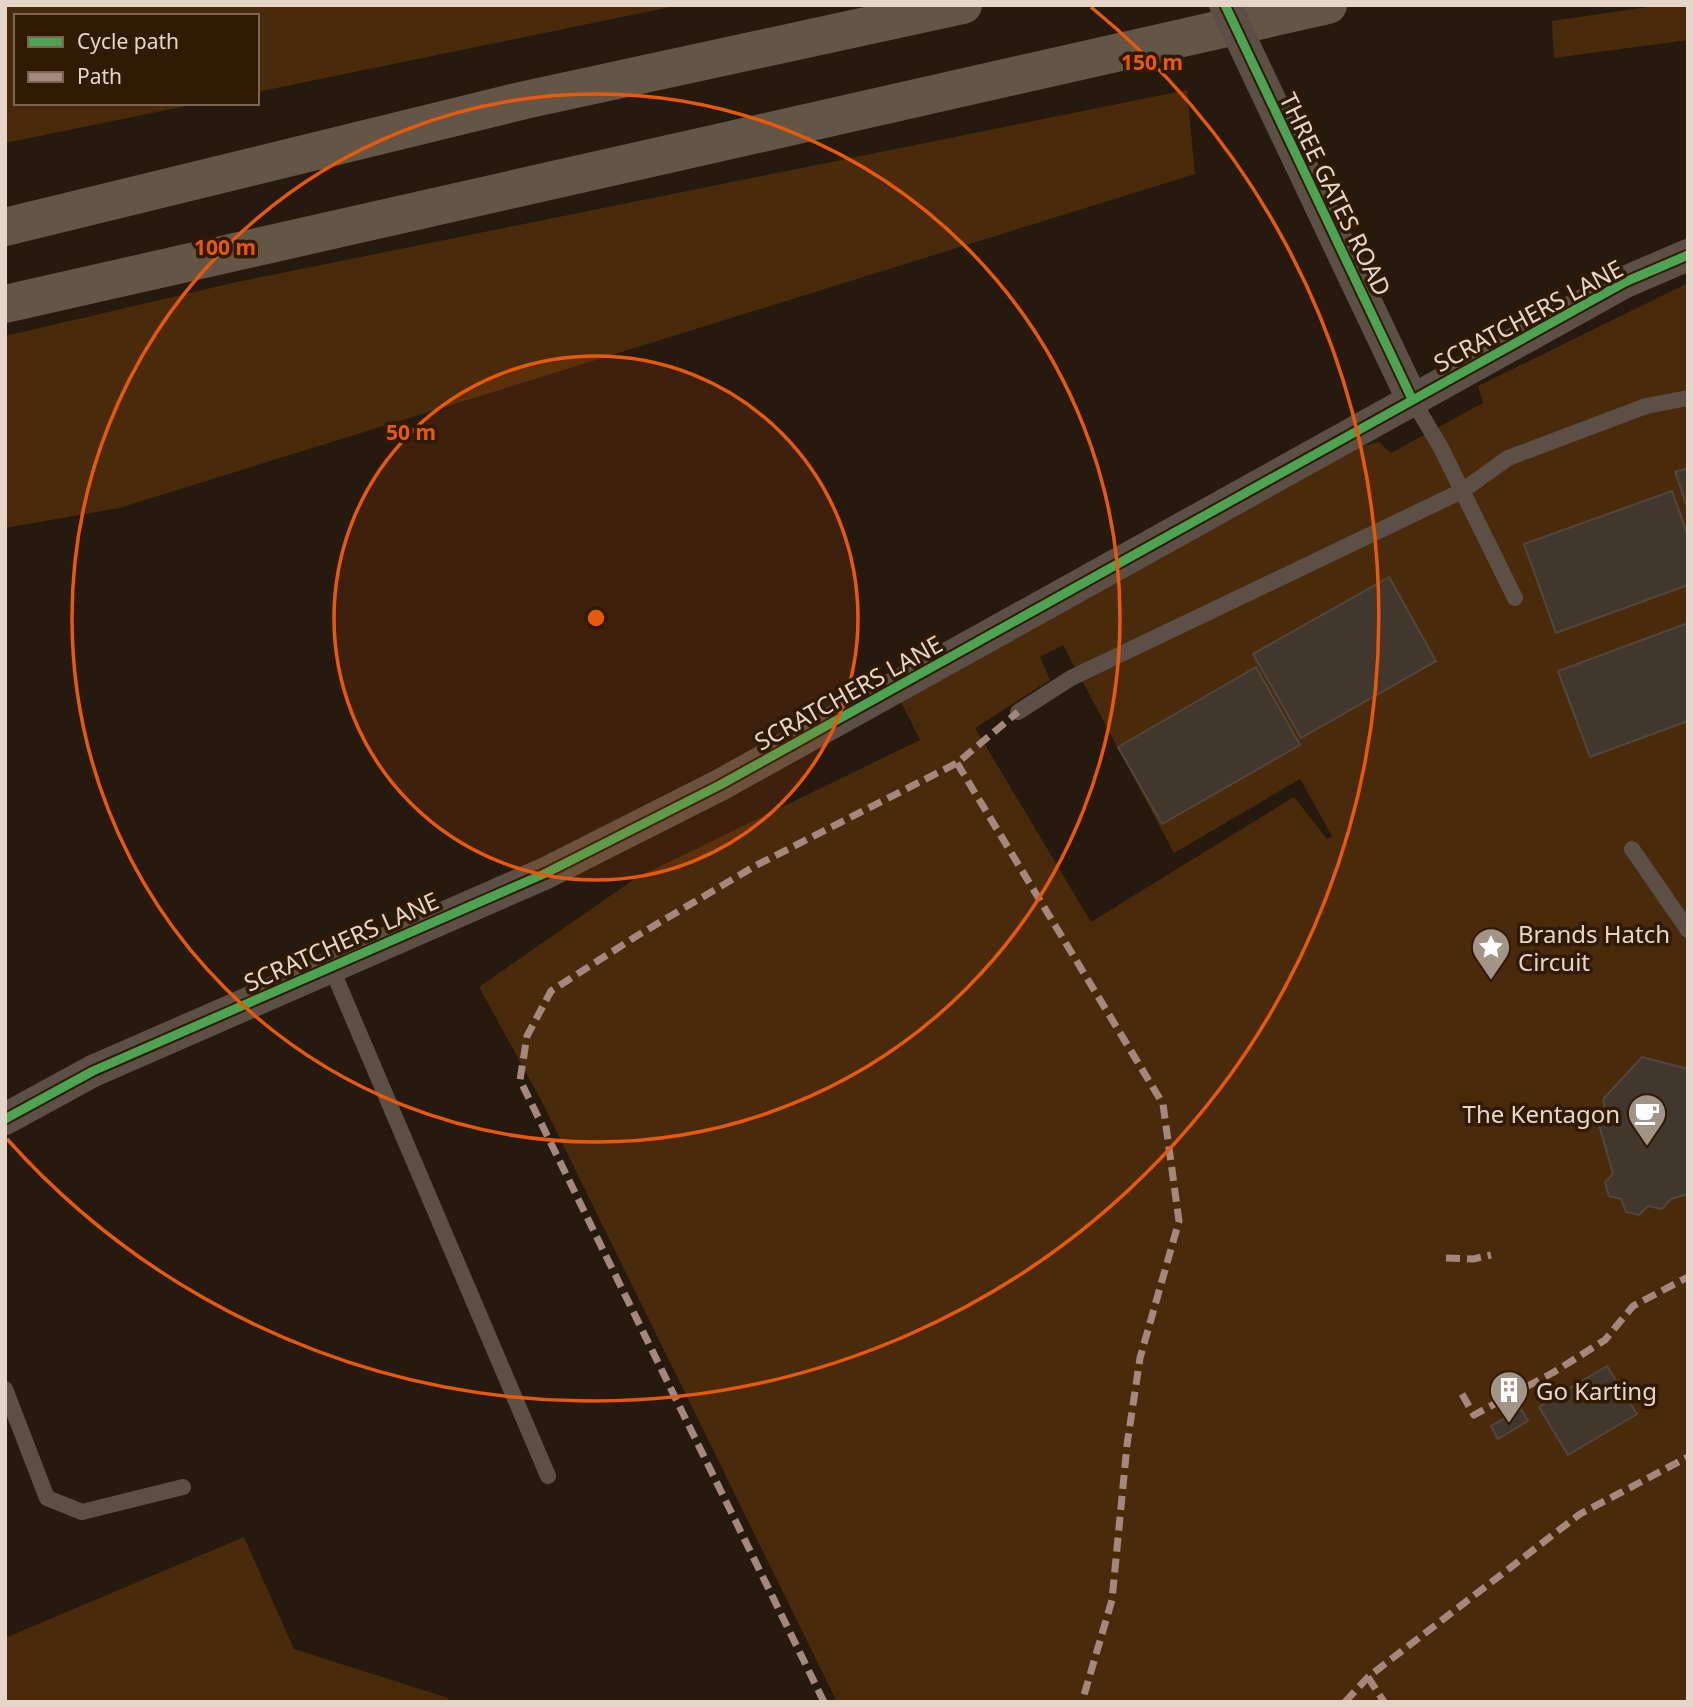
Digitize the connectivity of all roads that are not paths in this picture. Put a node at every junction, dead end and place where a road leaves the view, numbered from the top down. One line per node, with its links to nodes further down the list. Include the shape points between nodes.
1 (963, 5): 4 (highway, via 525,100)
2 (1224, 5): 8 (street, THREE GATES ROAD, bridge)
3 (1328, 5): 6 (highway)
4 (5, 227)
5 (1688, 256): 8 (street, SCRATCHERS LANE, via 1626,282)
6 (5, 304)
7 (1688, 398): 9 (lane, via 1646,406 1508,458)
8 (1412, 400): 9 (lane); 14 (street, SCRATCHERS LANE, via 720,785 546,873)
9 (1462, 491): 10 (lane); 11 (lane, via 1071,678)
10 (1515, 598)
11 (1018, 712)
12 (1632, 849): 13 (lane)
13 (1688, 930)
14 (331, 967): 15 (street, SCRATCHERS LANE, via 93,1071); 17 (lane)
15 (5, 1119)
16 (5, 1388): 18 (lane, via 47,1498 82,1513)
17 (548, 1476)
18 (183, 1488)

